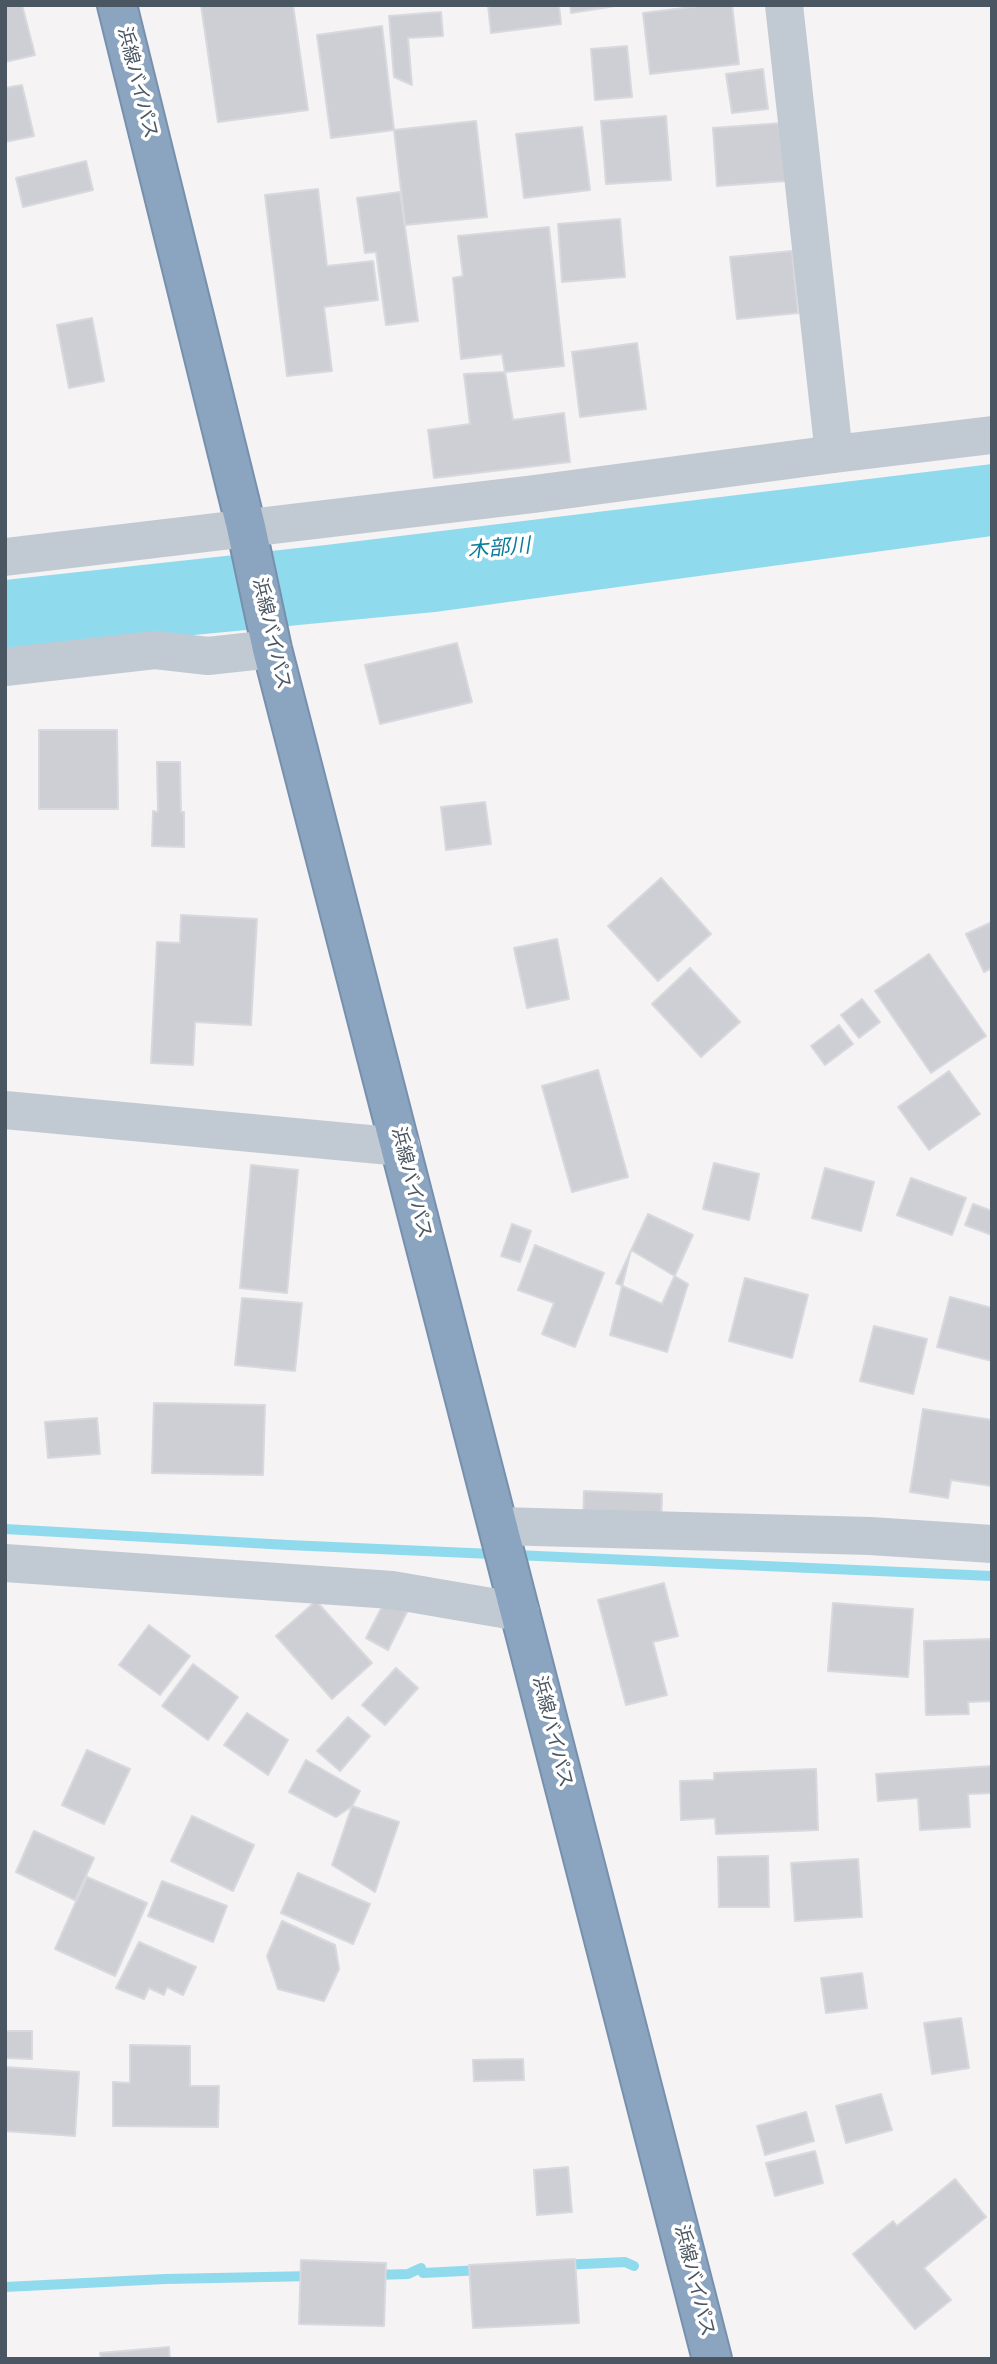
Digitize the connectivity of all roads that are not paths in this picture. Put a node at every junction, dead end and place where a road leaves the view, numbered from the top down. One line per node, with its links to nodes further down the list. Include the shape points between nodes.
1 (117, 5): 5 (highway, 浜線バイパス)
2 (784, 5): 4 (street)
3 (992, 435): 4 (street)
4 (834, 454): 5 (street)
5 (247, 532): 6 (street); 7 (highway, 浜線バイパス)
6 (5, 557)
7 (271, 643): 8 (street, via 208,656 155,650); 10 (highway, 浜線バイパス)
8 (5, 667)
9 (5, 1110): 10 (street)
10 (401, 1147): 11 (highway, 浜線バイパス)
11 (498, 1526): 12 (street, via 870,1536); 14 (highway, 浜線バイパス)
12 (992, 1545)
13 (5, 1563): 14 (street, via 392,1590)
14 (520, 1612): 15 (highway, 浜線バイパス)
15 (712, 2359)

